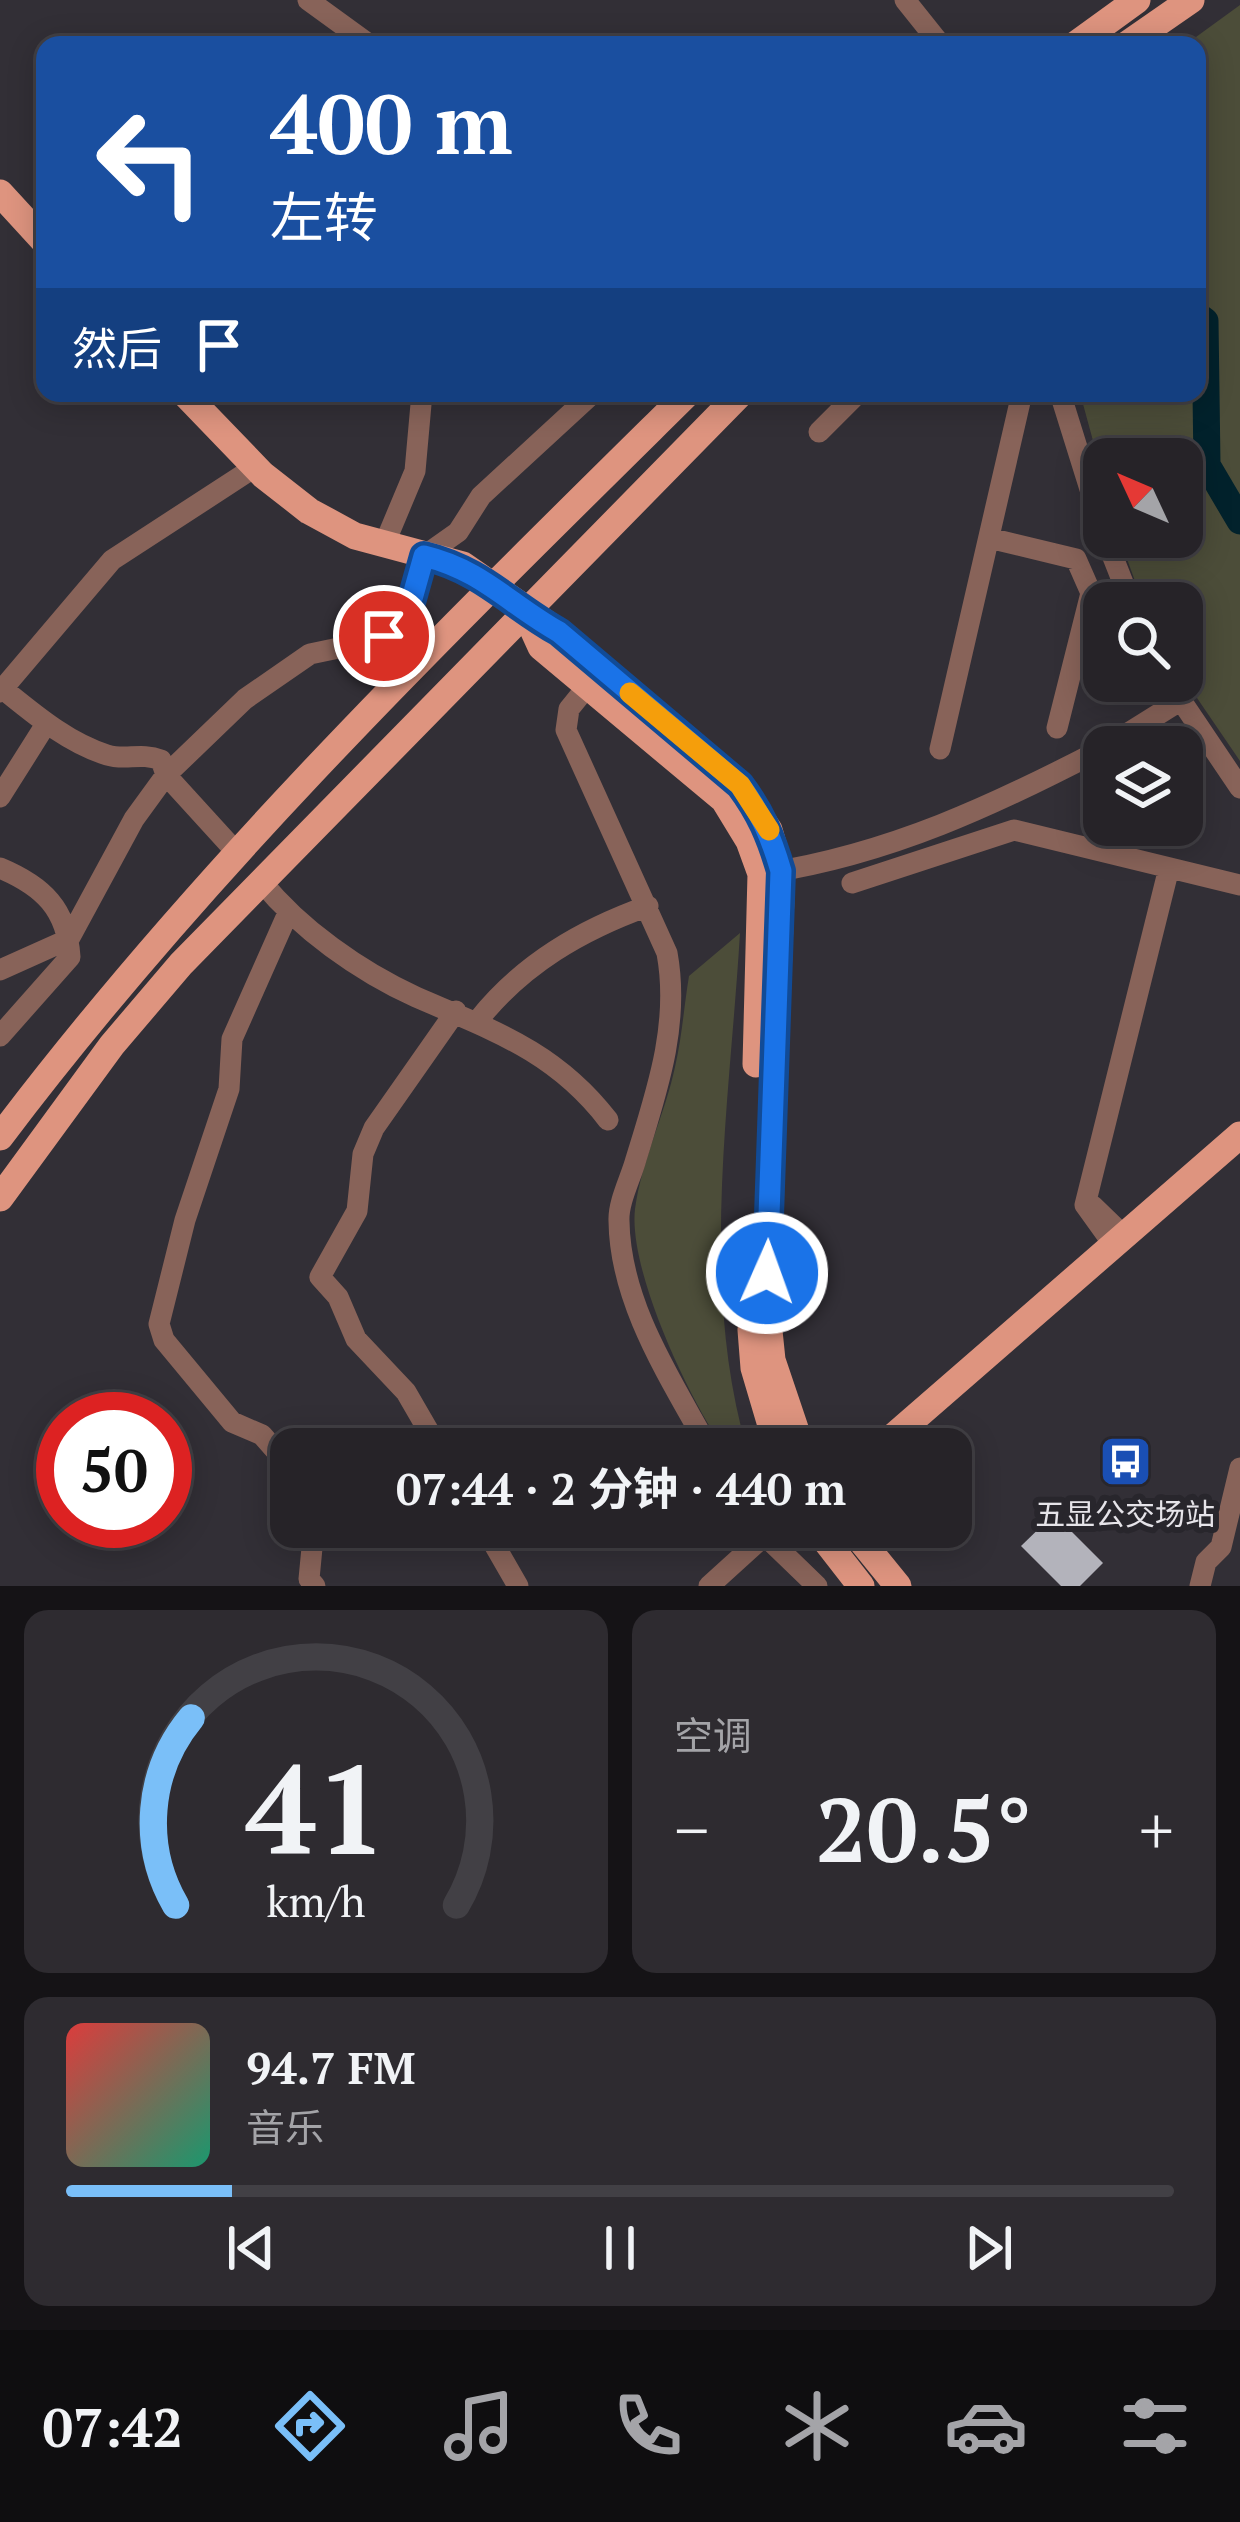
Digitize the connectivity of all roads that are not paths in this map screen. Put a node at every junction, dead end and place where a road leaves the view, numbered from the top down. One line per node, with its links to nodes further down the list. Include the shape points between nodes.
1 (308, 0): 5 (street)
2 (905, 0): 6 (street)
3 (1137, 0): 7 (main road)
4 (1187, 2): 8 (main road)
5 (358, 36)
6 (934, 36)
7 (1087, 36)
8 (1139, 36)
9 (0, 193): 10 (main road)
10 (36, 232)
11 (193, 402): 20 (main road)
12 (421, 402): 23 (street, via 415,471)
13 (583, 402): 24 (street, via 481,496 458,532)
14 (679, 402): 25 (main road)
15 (732, 402): 26 (main road)
16 (849, 402): 19 (street)
17 (1018, 402): 22 (street)
18 (1062, 402): 21 (street)
19 (819, 432)
20 (254, 467): 23 (main road, via 309,511); 28 (street, via 112,560)
21 (1083, 468)
22 (989, 538): 33 (street, via 1076,559 1087,574 1091,593); 34 (street)
23 (384, 545): 24 (main road)
24 (424, 556): 25 (main road, via 463,565); 36 (street, via 408,613 384,636 310,654 244,699)
25 (494, 585): 26 (main road); 39 (main road)
26 (526, 614): 27 (main road, via 541,647); 42 (main road, via 559,632 740,785 769,830); 43 (main road)
27 (586, 688): 42 (main road, via 724,800); 46 (street, via 566,730)
28 (1, 690): 31 (street)
29 (1160, 702): 32 (street)
30 (1181, 702): 37 (street)
31 (46, 724): 36 (street, via 117,758 139,751 160,760); 38 (street)
32 (1131, 726)
33 (1057, 728)
34 (940, 748)
35 (1083, 759): 42 (street, via 980,813 824,864)
36 (166, 775): 39 (street); 48 (street)
37 (1240, 788)
38 (0, 797)
39 (238, 854): 55 (main road, via 100,1007)
40 (0, 868): 48 (street, via 50,895)
41 (1169, 868): 44 (street, via 1014,830); 45 (street); 57 (street, via 1084,1205)
42 (771, 872): 60 (main road, via 749,1304 754,1368); 61 (main road, via 766,1302 772,1360)
43 (261, 880): 47 (street); 56 (main road, via 112,1045)
44 (851, 883)
45 (1240, 885)
46 (647, 906): 51 (street, via 526,968); 59 (street, via 674,990 660,1083 618,1217 650,1341)
47 (288, 914): 50 (street, via 413,995); 63 (street, via 232,1039 230,1089 159,1324 232,1422)
48 (69, 938): 49 (street); 52 (street, via 70,957)
49 (0, 970)
50 (456, 1011): 51 (street); 58 (street, via 374,1128 358,1211 320,1277 356,1339 406,1392)
51 (479, 1019): 53 (street, via 579,1082)
52 (0, 1036)
53 (608, 1120)
54 (1240, 1135): 57 (main road)
55 (0, 1137)
56 (0, 1198)
57 (1118, 1240): 62 (main road)
58 (427, 1428)
59 (698, 1428)
60 (772, 1428)
61 (795, 1428)
62 (903, 1428)
63 (270, 1444)
64 (1240, 1468): 77 (street, via 1221,1547 1206,1562)
65 (312, 1548): 71 (street)
66 (496, 1548): 72 (street)
67 (744, 1548): 73 (street)
68 (776, 1548): 74 (street)
69 (831, 1548): 75 (main road)
70 (867, 1548): 76 (main road)
71 (315, 1586)
72 (518, 1586)
73 (709, 1586)
74 (817, 1586)
75 (861, 1586)
76 (898, 1586)
77 (1200, 1586)

